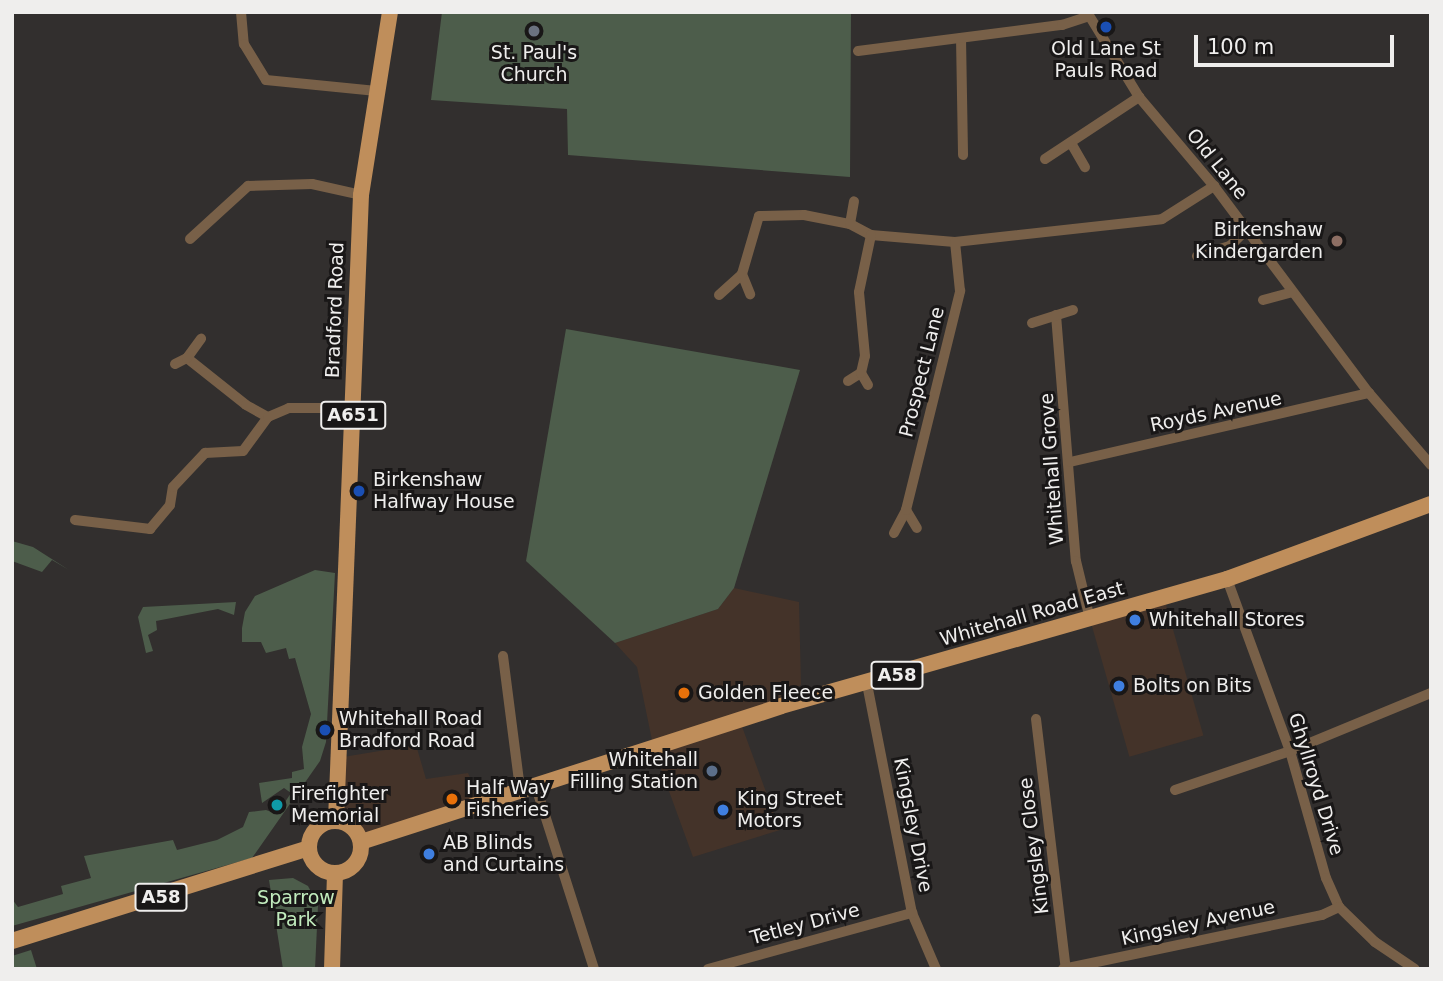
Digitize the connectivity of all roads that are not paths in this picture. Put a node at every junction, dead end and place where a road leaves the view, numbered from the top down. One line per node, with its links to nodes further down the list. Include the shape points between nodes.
1 (242, 12): 6 (street, via 244,44 266,80)
2 (390, 12): 6 (main road, Bradford Road / A651)
3 (1088, 14): 4 (street, via 1062,25); 7 (street, Old Lane)
4 (961, 38): 5 (street); 9 (street)
5 (858, 51)
6 (376, 91): 13 (main road, Bradford Road / A651)
7 (1139, 97): 8 (street); 12 (street, Old Lane)
8 (1071, 143): 10 (street); 11 (street)
9 (963, 155)
10 (1045, 159)
11 (1085, 167)
12 (1214, 186): 16 (street, Old Lane); 19 (street, via 1162,219)
13 (361, 195): 18 (street, via 312,184 248,186); 36 (main road, Bradford Road / A651)
14 (854, 201): 15 (street)
15 (850, 224): 17 (street); 21 (street, via 804,215 759,216)
16 (1246, 230): 20 (street, via 1230,246); 22 (street, Old Lane)
17 (871, 235): 19 (street); 32 (street, via 859,292)
18 (190, 239)
19 (954, 242): 41 (street, Prospect Lane, via 960,291)
20 (1197, 256)
21 (742, 274): 23 (street); 24 (street)
22 (1292, 292): 25 (street); 35 (street, Old Lane)
23 (750, 294)
24 (719, 295)
25 (1263, 300)
26 (1073, 310): 27 (street)
27 (1056, 315): 28 (street); 38 (street, Whitehall Grove)
28 (1032, 323)
29 (201, 339): 30 (street)
30 (187, 358): 31 (street); 37 (street)
31 (175, 364)
32 (862, 373): 33 (street); 34 (street)
33 (848, 381)
34 (868, 385)
35 (1369, 393): 38 (street, Royds Avenue); 39 (street, Old Lane)
36 (353, 408): 37 (street, via 289,408); 54 (main road, Bradford Road / A651)
37 (268, 417): 42 (street, via 243,451 205,453 173,487 170,505 150,529)
38 (1070, 462): 46 (street, Whitehall Grove, via 1076,561)
39 (1431, 465)
40 (1431, 504): 45 (main road, Whitehall Road East / A58)
41 (906, 510): 43 (street); 44 (street, Prospect Lane)
42 (75, 520)
43 (917, 528)
44 (894, 533)
45 (1227, 579): 46 (main road, Whitehall Road East / A58); 51 (street, Ghyllroyd Drive)
46 (1090, 619): 48 (main road, Whitehall Road East / A58)
47 (503, 656): 52 (street)
48 (867, 684): 52 (main road, Whitehall Road East / A58, via 781,706); 59 (street, Kingsley Drive)
49 (1431, 693): 51 (street)
50 (1037, 719): 65 (street, Kingsley Close)
51 (1290, 751): 53 (street); 58 (street, Ghyllroyd Drive, via 1326,878)
52 (528, 787): 55 (main road, Whitehall Road East / A58); 62 (street)
53 (1175, 790)
54 (337, 820): 55 (main road, via 352,826); 56 (main road, via 319,825)
55 (361, 842): 57 (main road, via 353,866)
56 (308, 848): 57 (main road, via 316,866); 60 (main road, A58)
57 (335, 873): 61 (main road)
58 (1339, 907): 65 (street, Kingsley Avenue, via 1322,915); 66 (street, Ghyllroyd Drive, via 1375,942)
59 (912, 913): 63 (street, Tetley Drive); 64 (street, Kingsley Drive)
60 (12, 941)
61 (332, 969)
62 (594, 969)
63 (708, 969)
64 (936, 969)
65 (1065, 969)
66 (1415, 969)

